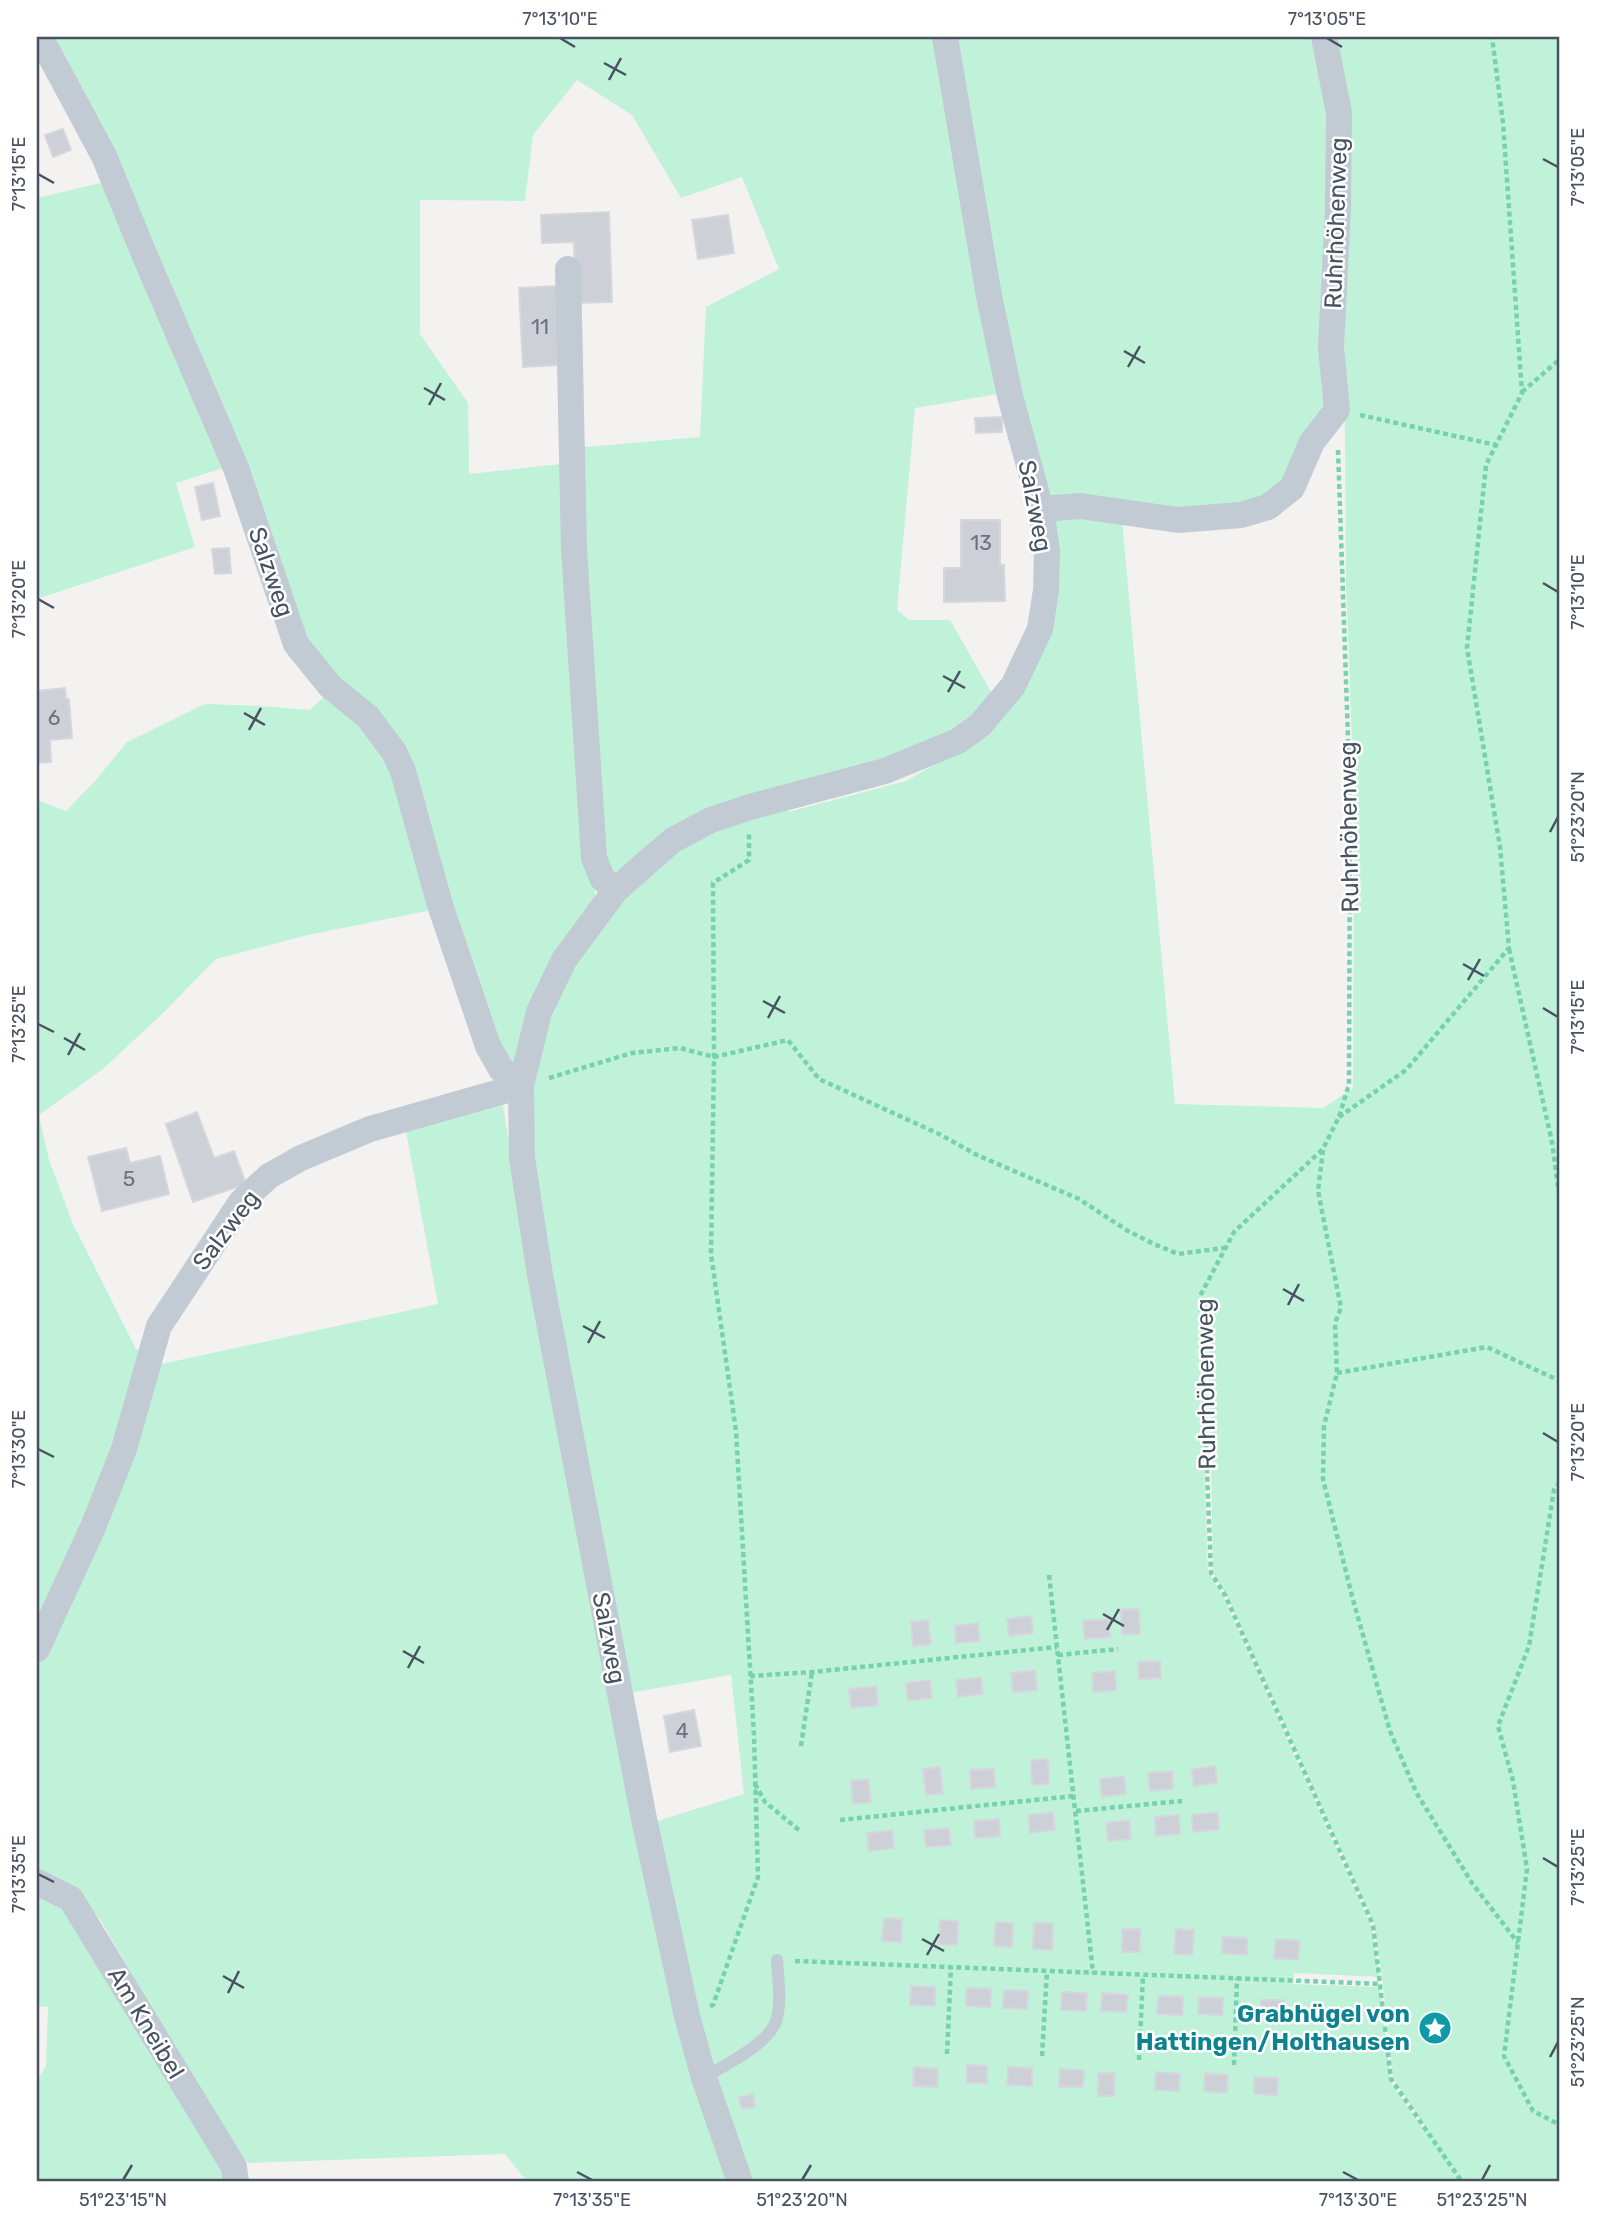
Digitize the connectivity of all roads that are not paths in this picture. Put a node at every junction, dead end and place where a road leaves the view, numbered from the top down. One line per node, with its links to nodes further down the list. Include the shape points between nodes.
1 (40, 37): 7 (street, Salzweg, via 104,156 236,468 296,644 330,686 368,717 403,771 440,905 488,1046 501,1069)
2 (945, 37): 5 (street, Salzweg, via 989,296)
3 (1324, 37): 5 (street, Ruhrhöhenweg, via 1339,113 1331,347 1337,410 1312,442 1292,488 1268,507 1241,515 1178,520 1080,506)
4 (568, 269): 6 (street, via 574,549 594,858)
5 (1041, 509): 6 (street, Salzweg, via 1047,551 1040,629 1013,686 979,725 958,741 885,771 711,820 673,840)
6 (615, 891): 7 (street, Salzweg, via 564,960 551,986 539,1012)
7 (521, 1086): 8 (street, Salzweg, via 358,1134 269,1176 241,1202 159,1325 124,1449); 11 (street, Salzweg, via 522,1157 540,1275 644,1819)
8 (37, 1649)
9 (37, 1882): 12 (street, Am Kneibel, via 71,1899)
10 (777, 1960): 11 (lane, via 776,2023 748,2051)
11 (704, 2078): 13 (street, Salzweg)
12 (241, 2177)
13 (740, 2182)

